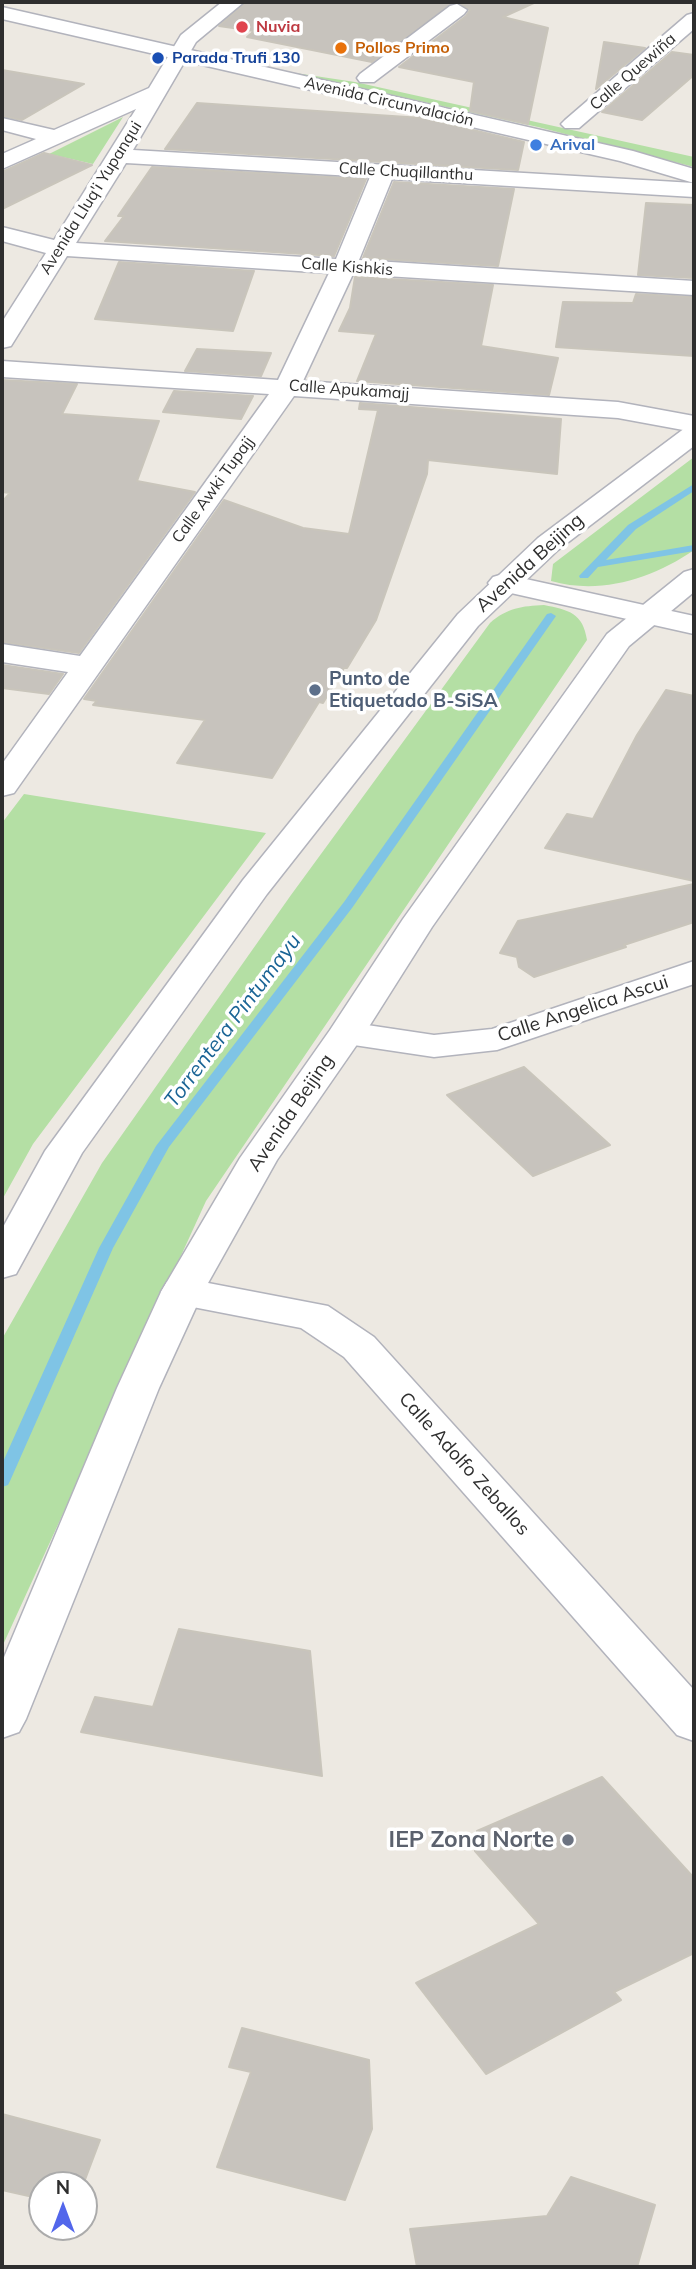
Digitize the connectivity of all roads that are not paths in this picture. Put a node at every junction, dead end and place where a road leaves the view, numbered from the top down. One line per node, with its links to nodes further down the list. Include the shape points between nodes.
1 (27, 2): 6 (street, Avenida Circunvalación)
2 (234, 2): 6 (street)
3 (457, 10): 7 (street)
4 (2, 13): 6 (street, Avenida Circunvalación)
5 (694, 19): 10 (street, Calle Quewiña)
6 (183, 46): 7 (street, Avenida Circunvalación); 8 (street, Avenida Lluq'i Yupanqui); 16 (street, Avenida Circunvalación)
7 (367, 78): 10 (street, Avenida Circunvalación)
8 (157, 92): 11 (street); 13 (street, Avenida Lluq'i Yupanqui)
9 (2, 124): 11 (street)
10 (572, 124): 12 (street, Avenida Circunvalación)
11 (55, 137): 14 (street)
12 (658, 144)
13 (119, 156): 15 (street, Calle Chuqillanthu); 19 (street, Avenida Lluq'i Yupanqui)
14 (2, 162)
15 (384, 171): 17 (street, Calle Chuqillanthu); 20 (street, Calle Awki Tupajj)
16 (694, 176)
17 (694, 190)
18 (2, 234): 19 (street, Calle Kishkis)
19 (60, 249): 20 (street, Calle Kishkis); 22 (street, Avenida Lluq'i Yupanqui)
20 (344, 267): 21 (street, Calle Kishkis); 24 (street, Calle Awki Tupajj)
21 (694, 288)
22 (2, 341)
23 (2, 369): 24 (street, Calle Apukamajj)
24 (288, 386): 25 (street, Calle Apukamajj, via 618,410); 32 (street, Calle Awki Tupajj)
25 (694, 424)
26 (694, 434): 28 (street, Avenida Beijing, via 575,521)
27 (694, 578): 29 (street, Avenida Beijing)
28 (503, 583): 29 (street); 36 (street, Avenida Beijing, via 468,620 255,887 64,1151)
29 (651, 615): 30 (street); 35 (street, Avenida Beijing, via 618,640 415,926)
30 (694, 625)
31 (2, 653): 32 (street)
32 (88, 666): 33 (street, Calle Awki Tupajj)
33 (2, 786)
34 (694, 972): 35 (street, Calle Angelica Ascui, via 497,1039 434,1046)
35 (347, 1033): 37 (street, Avenida Beijing, via 259,1158)
36 (2, 1265)
37 (182, 1292): 38 (street, Avenida Beijing); 39 (street, Calle Adolfo Zeballos, via 313,1316 359,1347)
38 (2, 1719)
39 (694, 1721)

